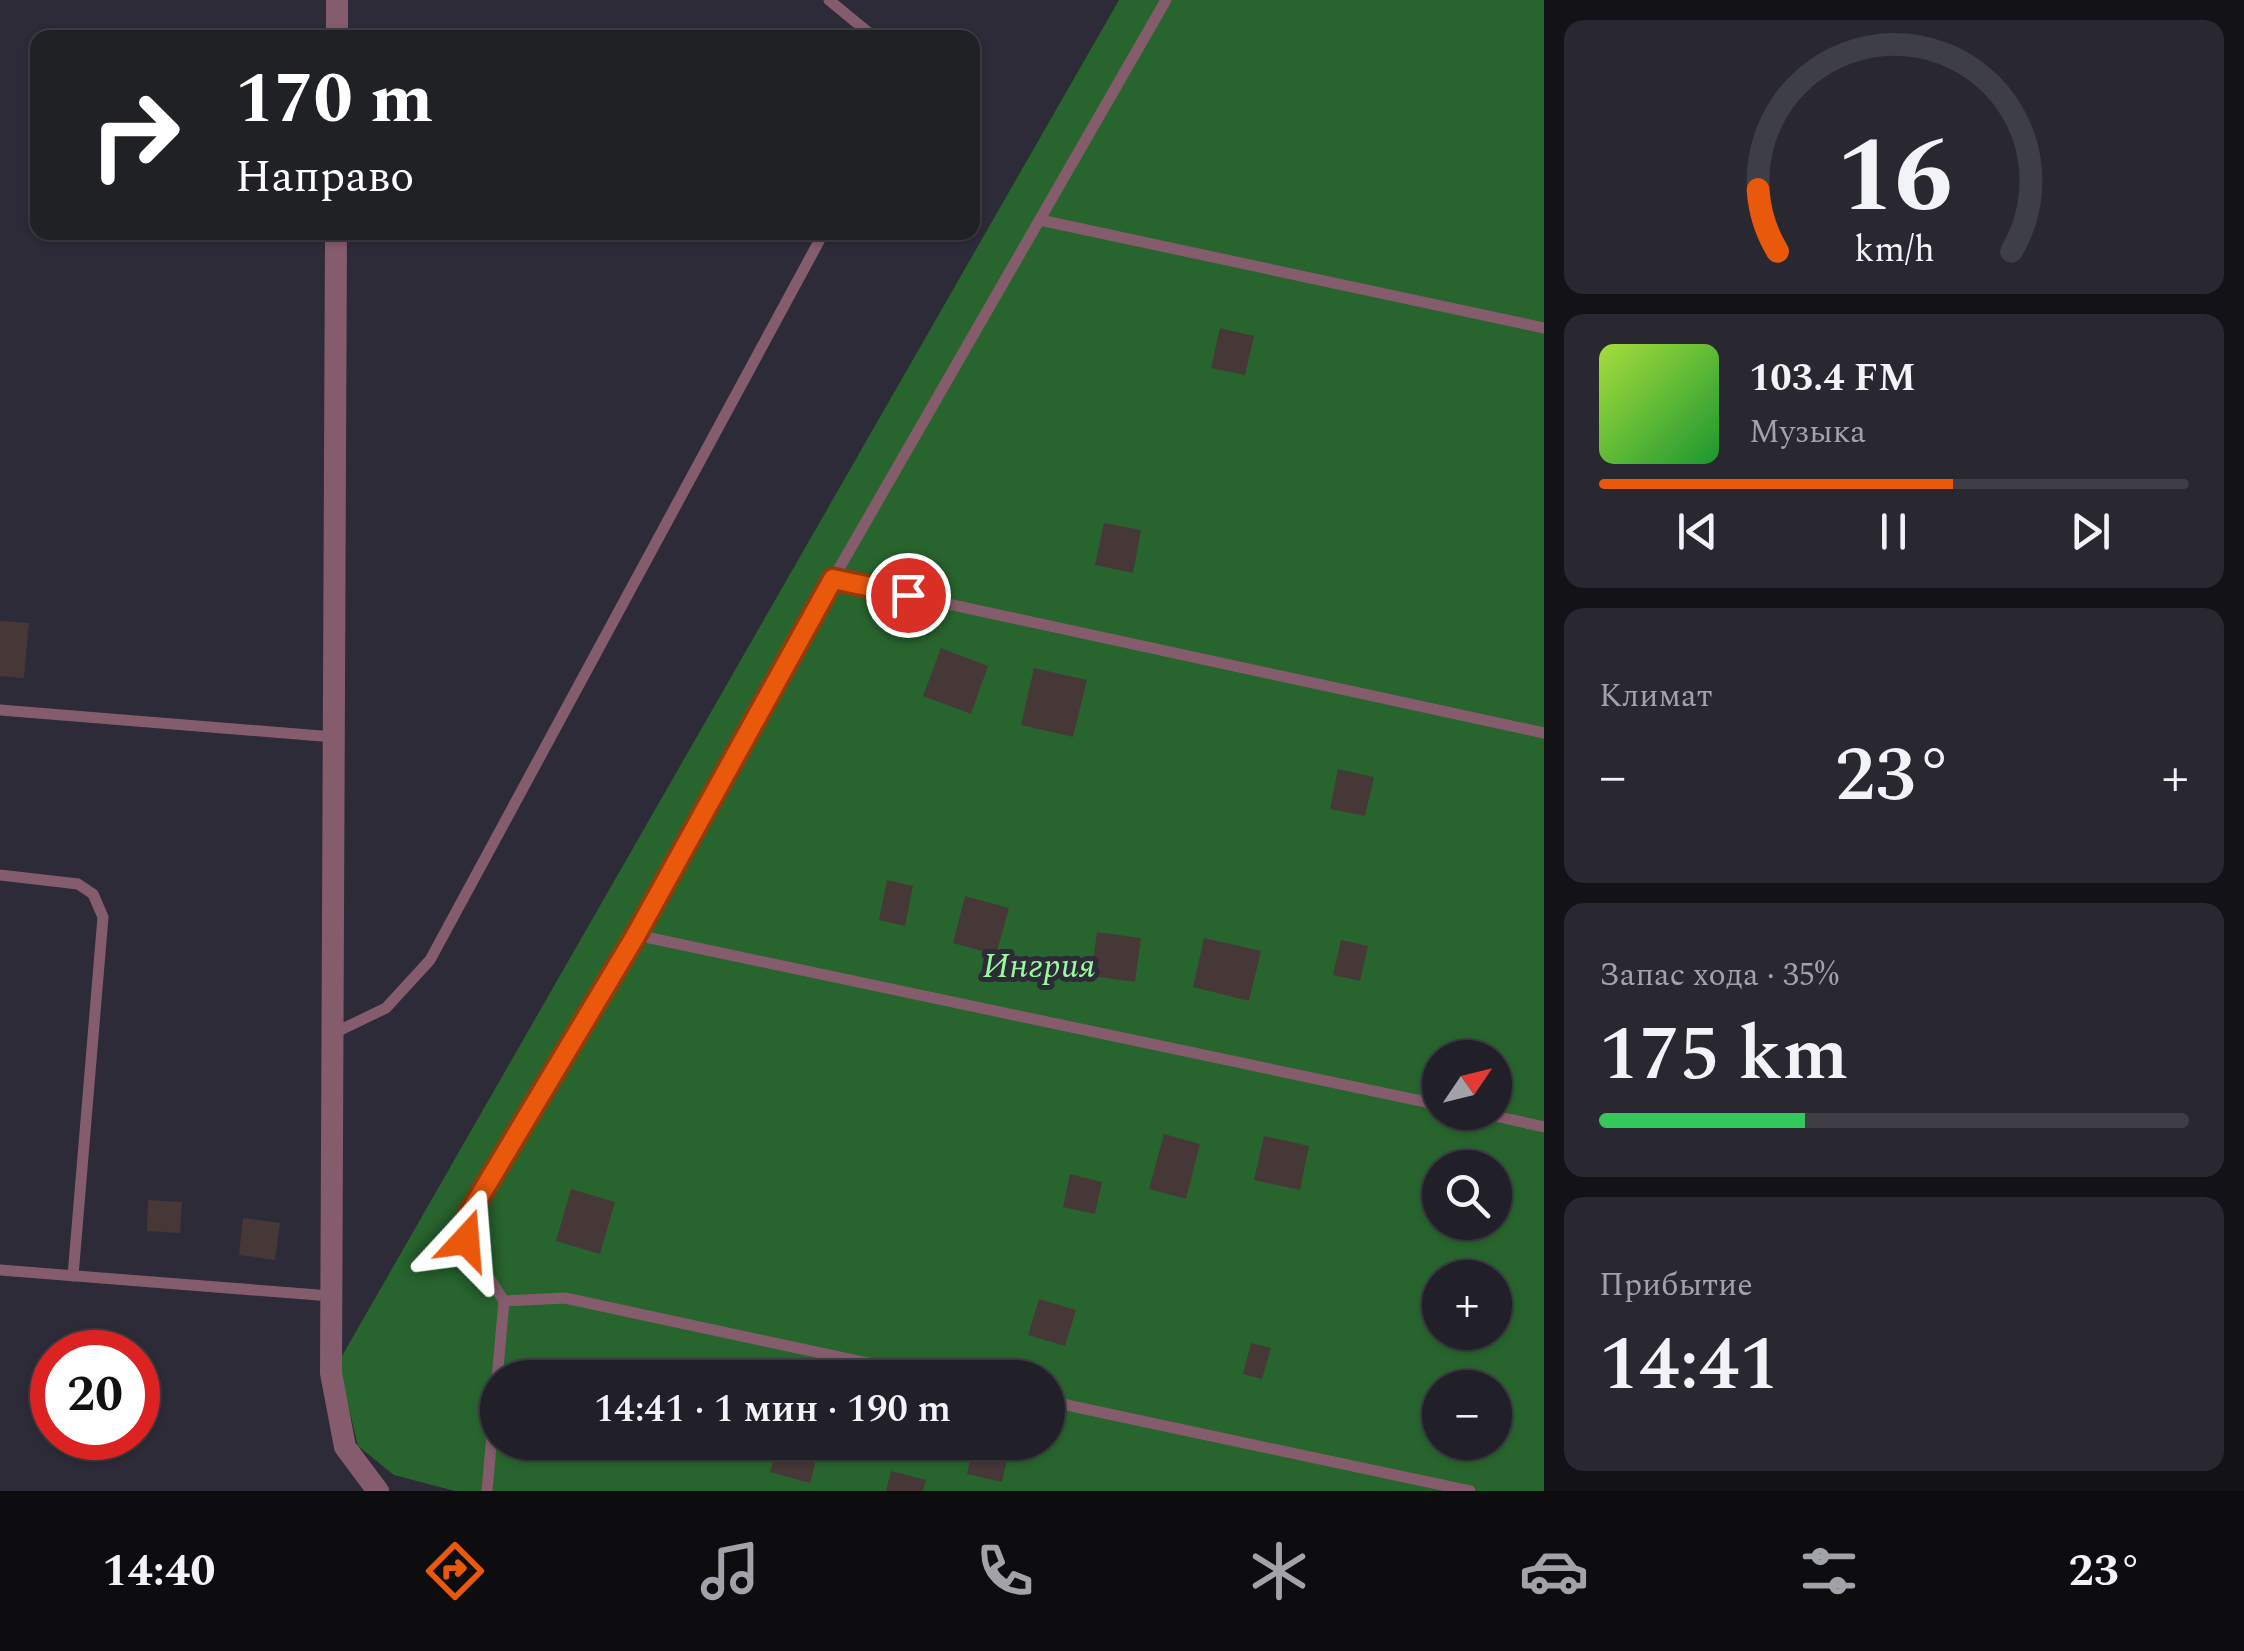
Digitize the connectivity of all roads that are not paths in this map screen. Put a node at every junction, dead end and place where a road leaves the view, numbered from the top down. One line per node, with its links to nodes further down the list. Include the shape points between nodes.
1 (336, 0): 4 (street)
2 (829, 0): 5 (lane)
3 (1166, 0): 6 (lane)
4 (336, 30)
5 (865, 30)
6 (1040, 220): 9 (lane); 10 (lane)
7 (336, 240): 13 (street)
8 (820, 240): 16 (lane, via 430,960 386,1008)
9 (1544, 328)
10 (833, 579): 12 (lane); 15 (lane)
11 (0, 710): 13 (lane)
12 (1544, 733)
13 (334, 737): 16 (street)
14 (0, 875): 21 (lane, via 78,884 93,894 103,916)
15 (636, 935): 17 (lane); 23 (lane, via 469,1214 466,1240)
16 (333, 1033): 22 (street)
17 (1422, 1101)
18 (1512, 1120): 19 (lane)
19 (1544, 1127)
20 (0, 1270): 21 (lane)
21 (73, 1276): 22 (lane)
22 (331, 1296): 26 (street, via 331,1373 345,1447)
23 (504, 1301): 24 (lane, via 566,1298); 27 (lane)
24 (854, 1360)
25 (1065, 1405): 28 (lane)
26 (377, 1491)
27 (487, 1491)
28 (1470, 1491)

